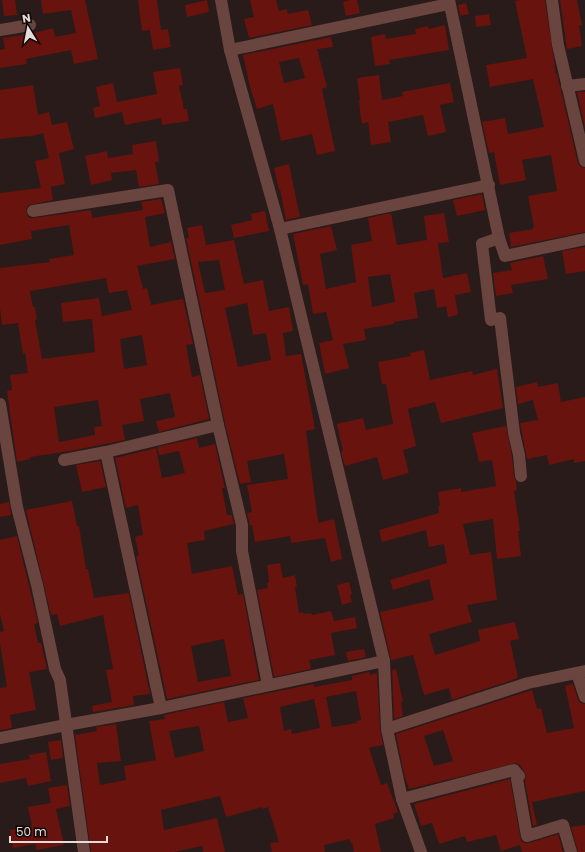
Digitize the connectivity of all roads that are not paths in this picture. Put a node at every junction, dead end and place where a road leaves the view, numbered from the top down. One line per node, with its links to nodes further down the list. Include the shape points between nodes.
1 (221, 0): 6 (street)
2 (552, 0): 8 (street)
3 (449, 2): 6 (street); 10 (street)
4 (30, 25): 5 (street)
5 (0, 30)
6 (230, 50): 12 (street)
7 (585, 84): 8 (street)
8 (567, 86): 9 (street)
9 (585, 162)
10 (489, 185): 12 (street); 13 (street)
11 (33, 211): 16 (street, via 168,190)
12 (280, 229): 20 (street)
13 (499, 238): 14 (street, via 505,256); 19 (street, via 482,244 491,320 500,318)
14 (585, 239)
15 (0, 404): 25 (street, via 17,507 55,669 60,680)
16 (218, 425): 17 (street); 22 (street, via 242,525 242,551)
17 (106, 452): 18 (street); 24 (street)
18 (64, 460)
19 (521, 476)
20 (384, 661): 22 (street); 26 (street)
21 (581, 672): 23 (street); 26 (street, via 528,683)
22 (268, 685): 24 (street)
23 (585, 697)
24 (161, 708): 25 (street)
25 (66, 725): 27 (street); 29 (street)
26 (387, 729): 28 (street)
27 (0, 738)
28 (402, 798): 30 (street); 31 (street, via 514,770 519,776 517,780 527,836 563,825)
29 (84, 852)
30 (420, 852)
31 (571, 852)

